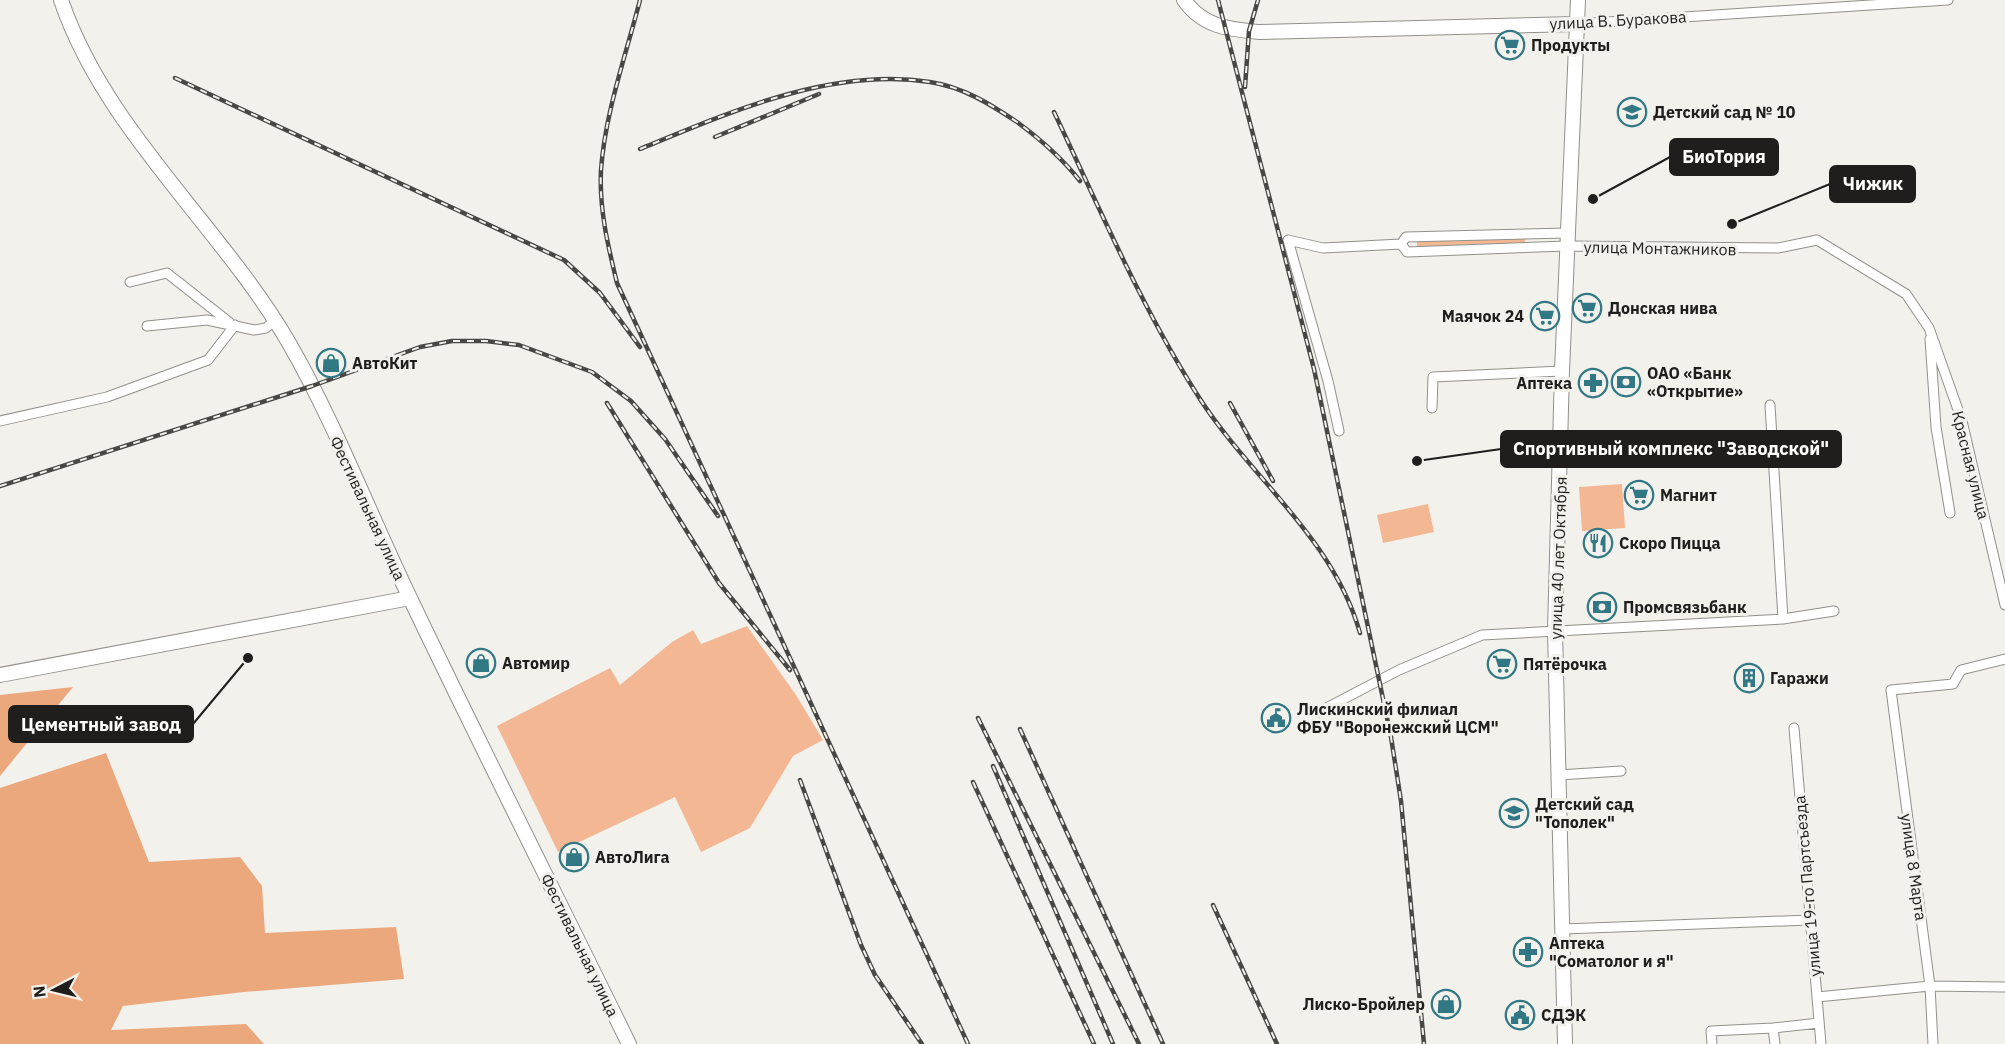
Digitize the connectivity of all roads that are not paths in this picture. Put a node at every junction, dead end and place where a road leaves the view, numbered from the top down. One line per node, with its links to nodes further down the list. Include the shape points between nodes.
1 (61, 0): 10 (main road, Фестивальная улица, via 88,60 114,102)
2 (1185, 0): 5 (main road, улица В. Буракова, via 1193,12 1214,27 1288,33)
3 (1578, 0): 5 (main road, улица 40 лет Октября)
4 (1948, 0): 5 (street, улица В. Буракова)
5 (1576, 24): 6 (main road, улица 40 лет Октября)
6 (1568, 239): 7 (street, улица Монтажников, via 1406,237); 7 (street, улица Монтажников, via 1407,252); 9 (street, улица Монтажников, via 1779,249 1817,240); 14 (main road, улица 40 лет Октября)
7 (1401, 244): 18 (street, улица Монтажников, via 1323,248 1288,240)
8 (130, 282): 11 (street, via 167,273)
9 (1906, 294): 13 (street, Красная улица)
10 (275, 320): 11 (street, via 266,328 254,330); 20 (main road, Фестивальная улица, via 320,401)
11 (233, 324): 12 (street, via 207,320); 17 (street, via 208,360 107,397)
12 (147, 326)
13 (1929, 328): 19 (street, Красная улица, via 1936,427); 21 (street, Красная улица, via 1962,421)
14 (1562, 371): 16 (street, via 1433,377); 24 (main road, улица 40 лет Октября)
15 (1770, 405): 23 (street)
16 (1432, 408)
17 (0, 421)
18 (1339, 431)
19 (1950, 513)
20 (410, 598): 26 (main road); 38 (main road, Фестивальная улица)
21 (2005, 605)
22 (1834, 611): 23 (street)
23 (1783, 619): 24 (street)
24 (1555, 631): 27 (street, via 1482,634 1399,670); 30 (main road, улица 40 лет Октября)
25 (2005, 659): 33 (street, улица 8 Марта, via 1961,670 1953,684 1891,690)
26 (0, 675)
27 (1311, 716)
28 (1794, 728): 31 (street, улица 19-го Партсъезда)
29 (1621, 771): 30 (street)
30 (1559, 775): 32 (main road, улица 40 лет Октября)
31 (1809, 920): 32 (street); 35 (street, улица 19-го Партсъезда)
32 (1563, 929): 39 (main road, улица 40 лет Октября)
33 (1930, 986): 34 (street); 35 (street); 43 (street, улица 8 Марта)
34 (2005, 987)
35 (1817, 997): 36 (street, улица 19-го Партсъезда)
36 (1819, 1023): 37 (street); 42 (street, улица 19-го Партсъезда)
37 (1773, 1028): 40 (street, via 1711,1031); 41 (street)
38 (629, 1044)
39 (1565, 1044)
40 (1712, 1044)
41 (1774, 1044)
42 (1821, 1044)
43 (1933, 1044)

